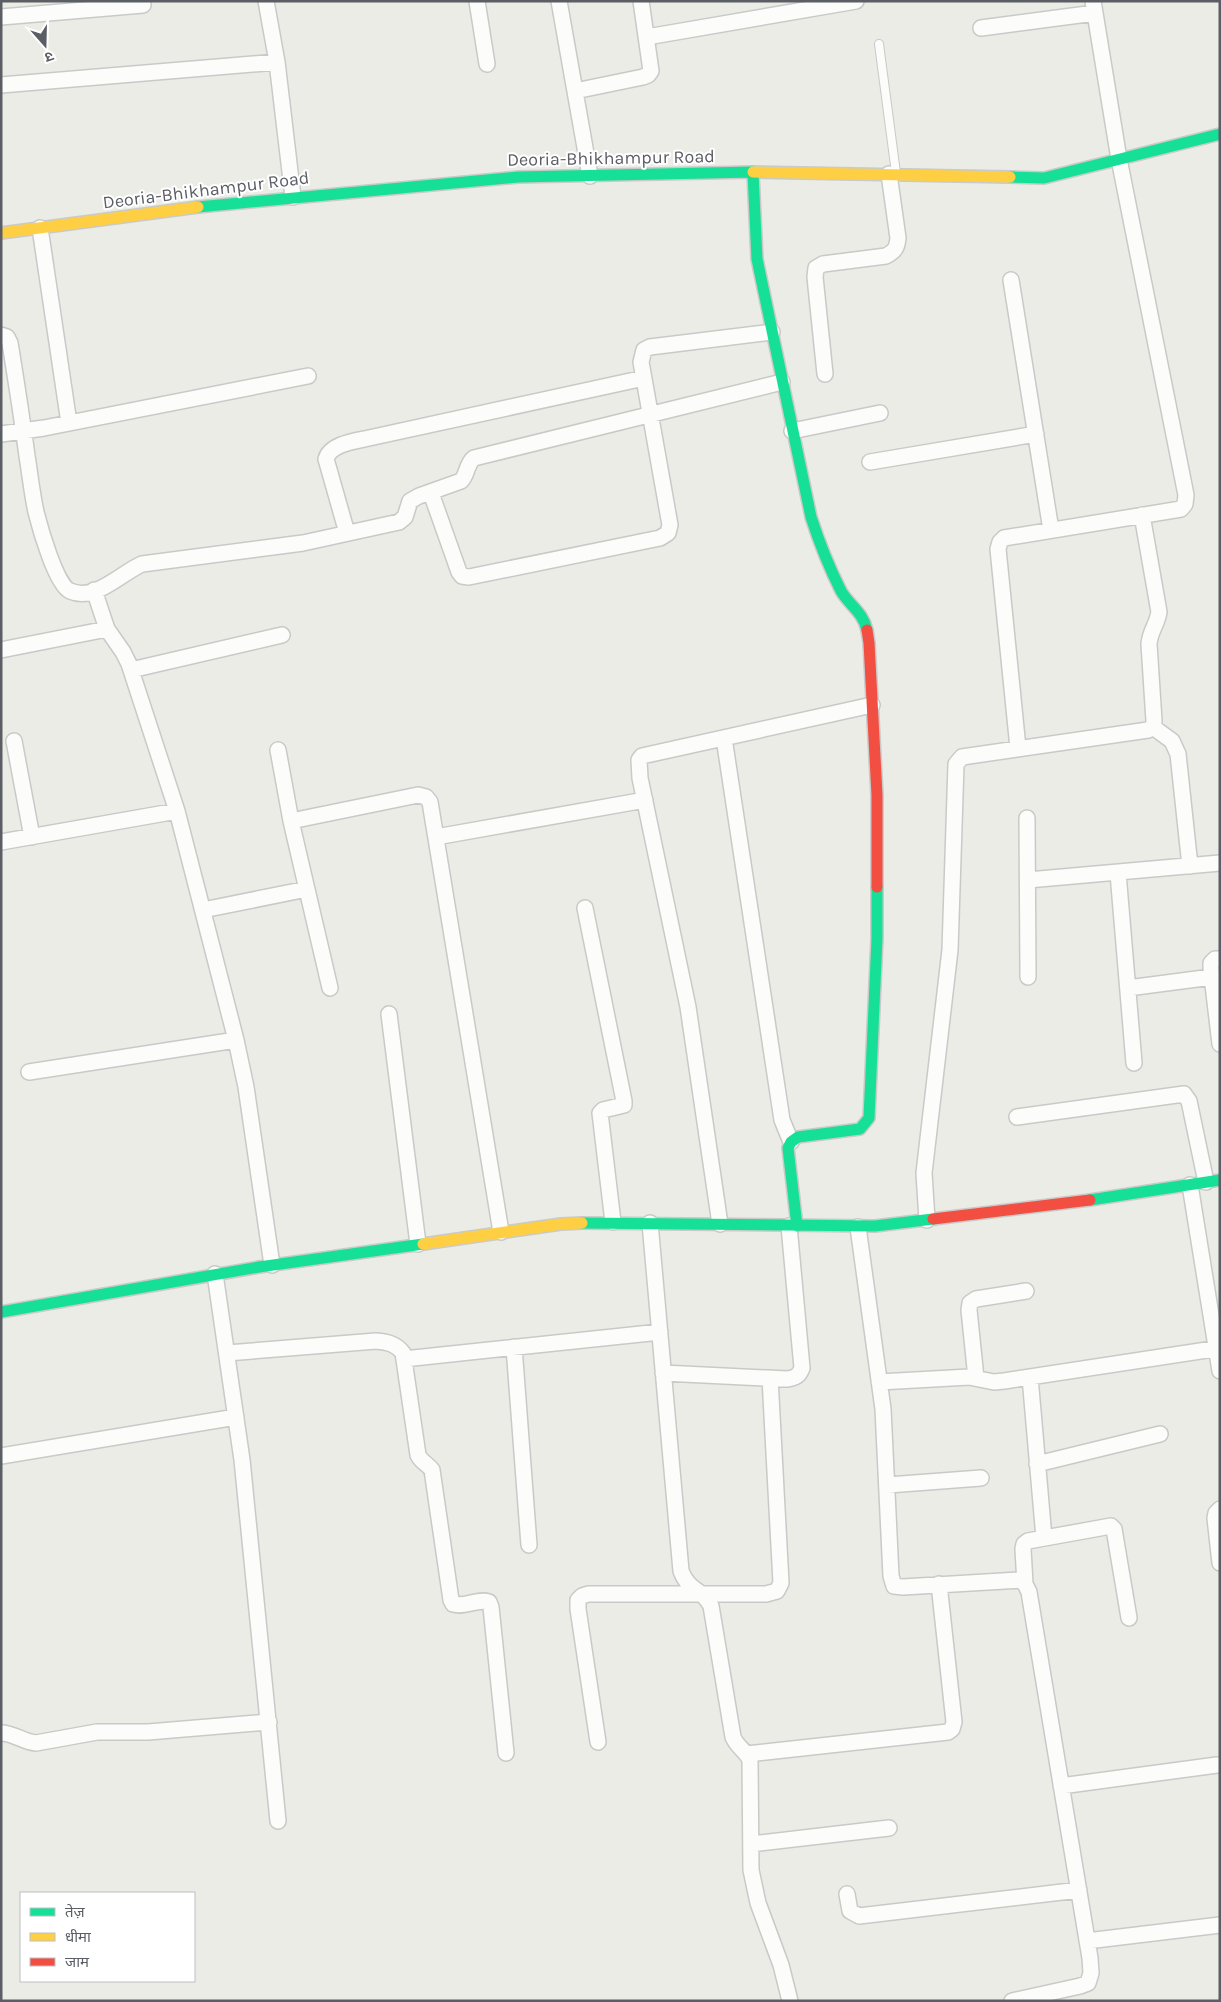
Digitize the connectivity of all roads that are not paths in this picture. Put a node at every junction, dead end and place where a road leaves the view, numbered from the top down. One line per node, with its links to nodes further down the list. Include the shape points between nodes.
1 (266, 1): 12 (street)
2 (477, 1): 13 (street)
3 (560, 1): 15 (street)
4 (641, 1): 10 (street)
5 (856, 1): 10 (street)
6 (143, 5): 8 (street)
7 (1094, 7): 9 (street); 17 (street)
8 (1, 17)
9 (981, 28)
10 (646, 37): 15 (street, via 651,71 648,75)
11 (879, 44): 19 (lane)
12 (276, 62): 14 (street); 21 (street)
13 (487, 64)
14 (1, 85)
15 (575, 91): 20 (street)
16 (1220, 134): 17 (street, Deoria-Bhikhampur Road)
17 (1119, 159): 19 (street, Deoria-Bhikhampur Road, via 1044,178); 40 (street, via 1186,494 1181,509)
18 (752, 172): 19 (street, Deoria-Bhikhampur Road); 20 (street, Deoria-Bhikhampur Road); 25 (street, via 757,259)
19 (893, 174): 27 (street, via 898,238 894,251 886,256 823,264 816,268)
20 (590, 176): 21 (street, Deoria-Bhikhampur Road, via 518,177)
21 (293, 197): 22 (street, Deoria-Bhikhampur Road)
22 (40, 228): 23 (street, Deoria-Bhikhampur Road); 33 (street)
23 (1, 233)
24 (1011, 280): 37 (street)
25 (772, 332): 29 (street, via 650,347 642,355); 30 (street)
26 (1, 335): 34 (street, via 10,343)
27 (824, 374)
28 (308, 376): 33 (street)
29 (644, 378): 32 (street); 42 (street, via 369,438 333,449 326,459)
30 (782, 382): 32 (street); 35 (street)
31 (880, 412): 35 (street)
32 (650, 414): 39 (street, via 474,458 461,481); 39 (street, via 670,525 668,533 660,538 462,576)
33 (69, 423): 34 (street)
34 (24, 431): 36 (street); 43 (street, via 36,511 55,570 71,592 82,594)
35 (792, 431): 48 (street, via 819,543 842,593 861,614 866,626)
36 (1, 434)
37 (1036, 434): 38 (street); 41 (street)
38 (870, 462)
39 (431, 493): 42 (street, via 410,501 405,518 399,522)
40 (1142, 515): 41 (street); 49 (street, via 1159,612 1158,622 1150,632 1149,644)
41 (1051, 530): 52 (street, via 1004,538 998,549)
42 (347, 533): 43 (street, via 142,564 131,568 109,585)
43 (94, 590): 44 (street)
44 (107, 629): 46 (street); 47 (street)
45 (282, 635): 47 (street)
46 (1, 650)
47 (131, 670): 55 (street)
48 (872, 705): 50 (street); 79 (street, via 877,795 877,940 869,1118 860,1129 798,1137)
49 (1153, 727): 52 (street); 62 (street, via 1172,741 1178,754)
50 (724, 738): 54 (street, via 642,756 639,767); 79 (street, via 782,1120)
51 (14, 741): 58 (street)
52 (1018, 748): 82 (street, via 962,757 956,764 950,950 924,1172)
53 (278, 750): 57 (street)
54 (645, 800): 59 (street); 85 (street, via 688,1007)
55 (177, 811): 58 (street); 67 (street)
56 (1027, 818): 64 (street)
57 (292, 821): 59 (street, via 418,795 426,796 430,802); 65 (street)
58 (32, 837): 60 (street)
59 (436, 838): 88 (street)
60 (1, 842)
61 (1220, 863): 62 (street)
62 (1190, 866): 63 (street)
63 (1118, 873): 64 (street); 72 (street)
64 (1028, 880): 69 (street)
65 (307, 889): 67 (street); 71 (street)
66 (585, 908): 83 (street, via 624,1101 620,1106 603,1110 600,1119)
67 (203, 910): 74 (street)
68 (1220, 959): 70 (street, via 1211,963)
69 (1028, 976)
70 (1212, 977): 72 (street); 75 (street)
71 (330, 988)
72 (1128, 988): 76 (street)
73 (389, 1014): 89 (street)
74 (236, 1040): 77 (street); 90 (street)
75 (1220, 1044)
76 (1134, 1063)
77 (29, 1072)
78 (1017, 1117): 80 (street, via 1184,1094 1189,1101)
79 (791, 1142): 86 (street, via 788,1148)
80 (1213, 1181): 81 (street)
81 (1190, 1185): 82 (street); 96 (street)
82 (927, 1220): 87 (street)
83 (613, 1222): 84 (street); 88 (street, via 560,1224)
84 (650, 1223): 85 (street); 94 (street)
85 (720, 1224): 86 (street)
86 (793, 1226): 87 (street); 101 (street, via 802,1368 795,1378)
87 (858, 1227): 104 (street)
88 (501, 1232): 89 (street)
89 (418, 1244): 90 (street)
90 (272, 1265): 91 (street)
91 (215, 1274): 93 (street); 97 (street)
92 (1026, 1291): 102 (street, via 976,1299 970,1303)
93 (1, 1312)
94 (660, 1332): 95 (street); 100 (street)
95 (514, 1347): 98 (street); 113 (street)
96 (1218, 1348): 99 (street); 103 (street)
97 (227, 1353): 98 (street, via 376,1341 398,1347); 105 (street)
98 (404, 1359): 122 (street, via 418,1455 432,1470 451,1600 458,1606 484,1600 491,1607)
99 (1220, 1371)
100 (663, 1373): 101 (street); 117 (street, via 681,1572 690,1587)
101 (770, 1378): 117 (street, via 781,1583 777,1591 766,1594)
102 (976, 1378): 103 (street, via 994,1382); 104 (street)
103 (1030, 1378): 108 (street)
104 (879, 1382): 110 (street)
105 (236, 1417): 107 (street); 119 (street)
106 (1160, 1434): 108 (street)
107 (1, 1456)
108 (1037, 1464): 112 (street)
109 (981, 1478): 110 (street)
110 (888, 1486): 115 (street, via 894,1586)
111 (1220, 1509): 114 (street, via 1215,1518)
112 (1044, 1538): 116 (street, via 1024,1544); 118 (street, via 1111,1526)
113 (529, 1545)
114 (1220, 1563)
115 (939, 1584): 116 (street, via 1020,1580); 123 (street, via 954,1722 948,1732)
116 (1026, 1584): 125 (street)
117 (702, 1594): 121 (street, via 588,1594 578,1600); 123 (street, via 711,1606 733,1737)
118 (1129, 1618)
119 (269, 1722): 120 (street, via 148,1732 97,1732 36,1743); 126 (street)
120 (1, 1734)
121 (598, 1742)
122 (506, 1753)
123 (747, 1754): 128 (street, via 751,1769)
124 (1217, 1765): 125 (street)
125 (1061, 1786): 129 (street)
126 (278, 1821)
127 (889, 1828): 128 (street)
128 (751, 1844): 133 (street, via 753,1884)
129 (1079, 1890): 130 (street, via 859,1916 850,1911); 132 (street)
130 (846, 1894)
131 (1220, 1925): 132 (street)
132 (1087, 1941): 134 (street, via 1091,1973 1088,1982)
133 (790, 2001)
134 (1012, 2001)

